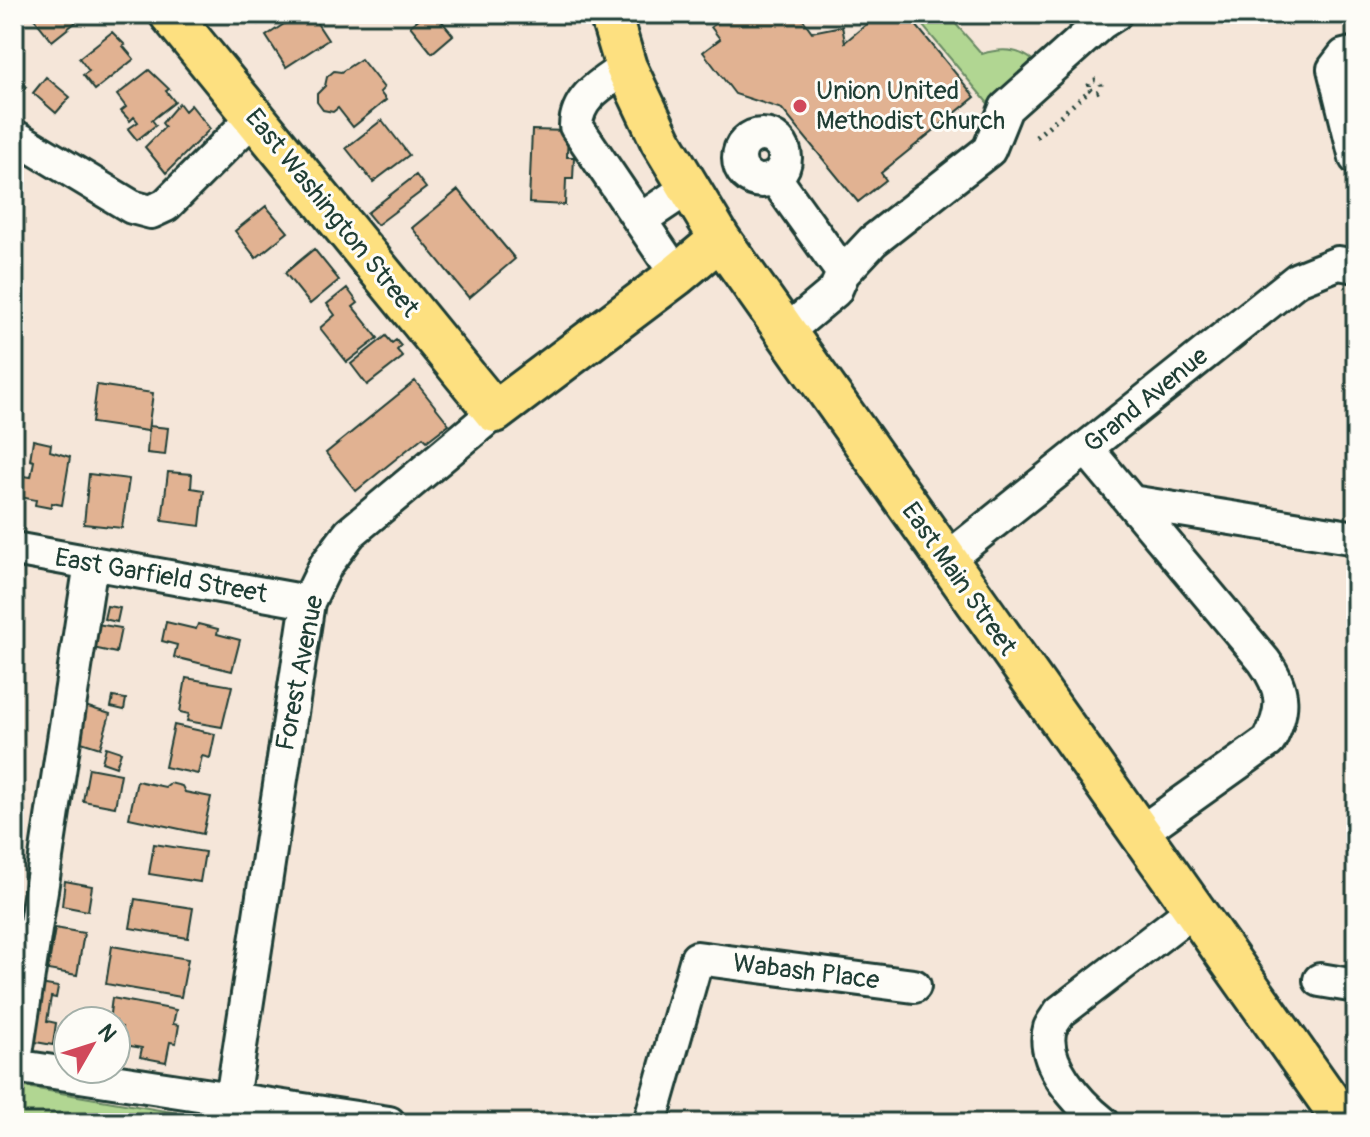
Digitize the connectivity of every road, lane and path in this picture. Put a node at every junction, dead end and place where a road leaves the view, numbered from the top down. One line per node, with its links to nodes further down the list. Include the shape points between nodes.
1 (170, 14): 13 (main road, East Washington Street)
2 (610, 14): 5 (main road, East Main Street)
3 (1115, 14): 22 (street, via 1006,108 989,150 873,241)
4 (1356, 53): 16 (street, via 1344,56 1334,69)
5 (626, 67): 18 (main road, East Main Street); 19 (street, via 588,94 576,114 576,126)
6 (1085, 74): 8 (path)
7 (1108, 74): 9 (path)
8 (1092, 81): 9 (path); 10 (path)
9 (1101, 82): 11 (path)
10 (1090, 90): 11 (path); 15 (path)
11 (1100, 91): 12 (path)
12 (1107, 97)
13 (254, 117): 14 (street, via 166,205 151,212 132,207); 25 (main road, East Washington Street)
14 (14, 136)
15 (1036, 137)
16 (1356, 158)
17 (775, 178): 22 (street)
18 (689, 187): 19 (street); 20 (main road, East Main Street)
19 (640, 220): 23 (street)
20 (720, 239): 23 (main road, Forest Avenue); 24 (main road, East Main Street)
21 (1355, 260): 26 (street, Grand Avenue, via 1298,279)
22 (843, 273): 24 (street, via 835,291)
23 (677, 275): 25 (main road, Forest Avenue)
24 (786, 332): 30 (main road, East Main Street)
25 (495, 412): 32 (street, Forest Avenue, via 350,533)
26 (1086, 448): 27 (street); 30 (street, Grand Avenue)
27 (1131, 502): 28 (street); 33 (street, via 1264,661 1281,698 1280,720 1269,741)
28 (1356, 538)
29 (14, 549): 31 (street, East Garfield Street)
30 (946, 560): 33 (main road, East Main Street)
31 (91, 563): 32 (street, East Garfield Street); 38 (street)
32 (308, 602): 39 (street, Forest Avenue)
33 (1140, 833): 34 (main road, East Main Street)
34 (1194, 909): 43 (street, via 1060,1012 1050,1027 1052,1059); 44 (main road, East Main Street)
35 (1320, 980): 37 (street)
36 (914, 986): 42 (street, Wabash Place, via 697,958)
37 (1356, 986)
38 (14, 1066): 39 (street)
39 (232, 1099): 40 (street)
40 (307, 1116): 41 (street)
41 (389, 1123)
42 (650, 1123)
43 (1103, 1123)
44 (1345, 1123)

